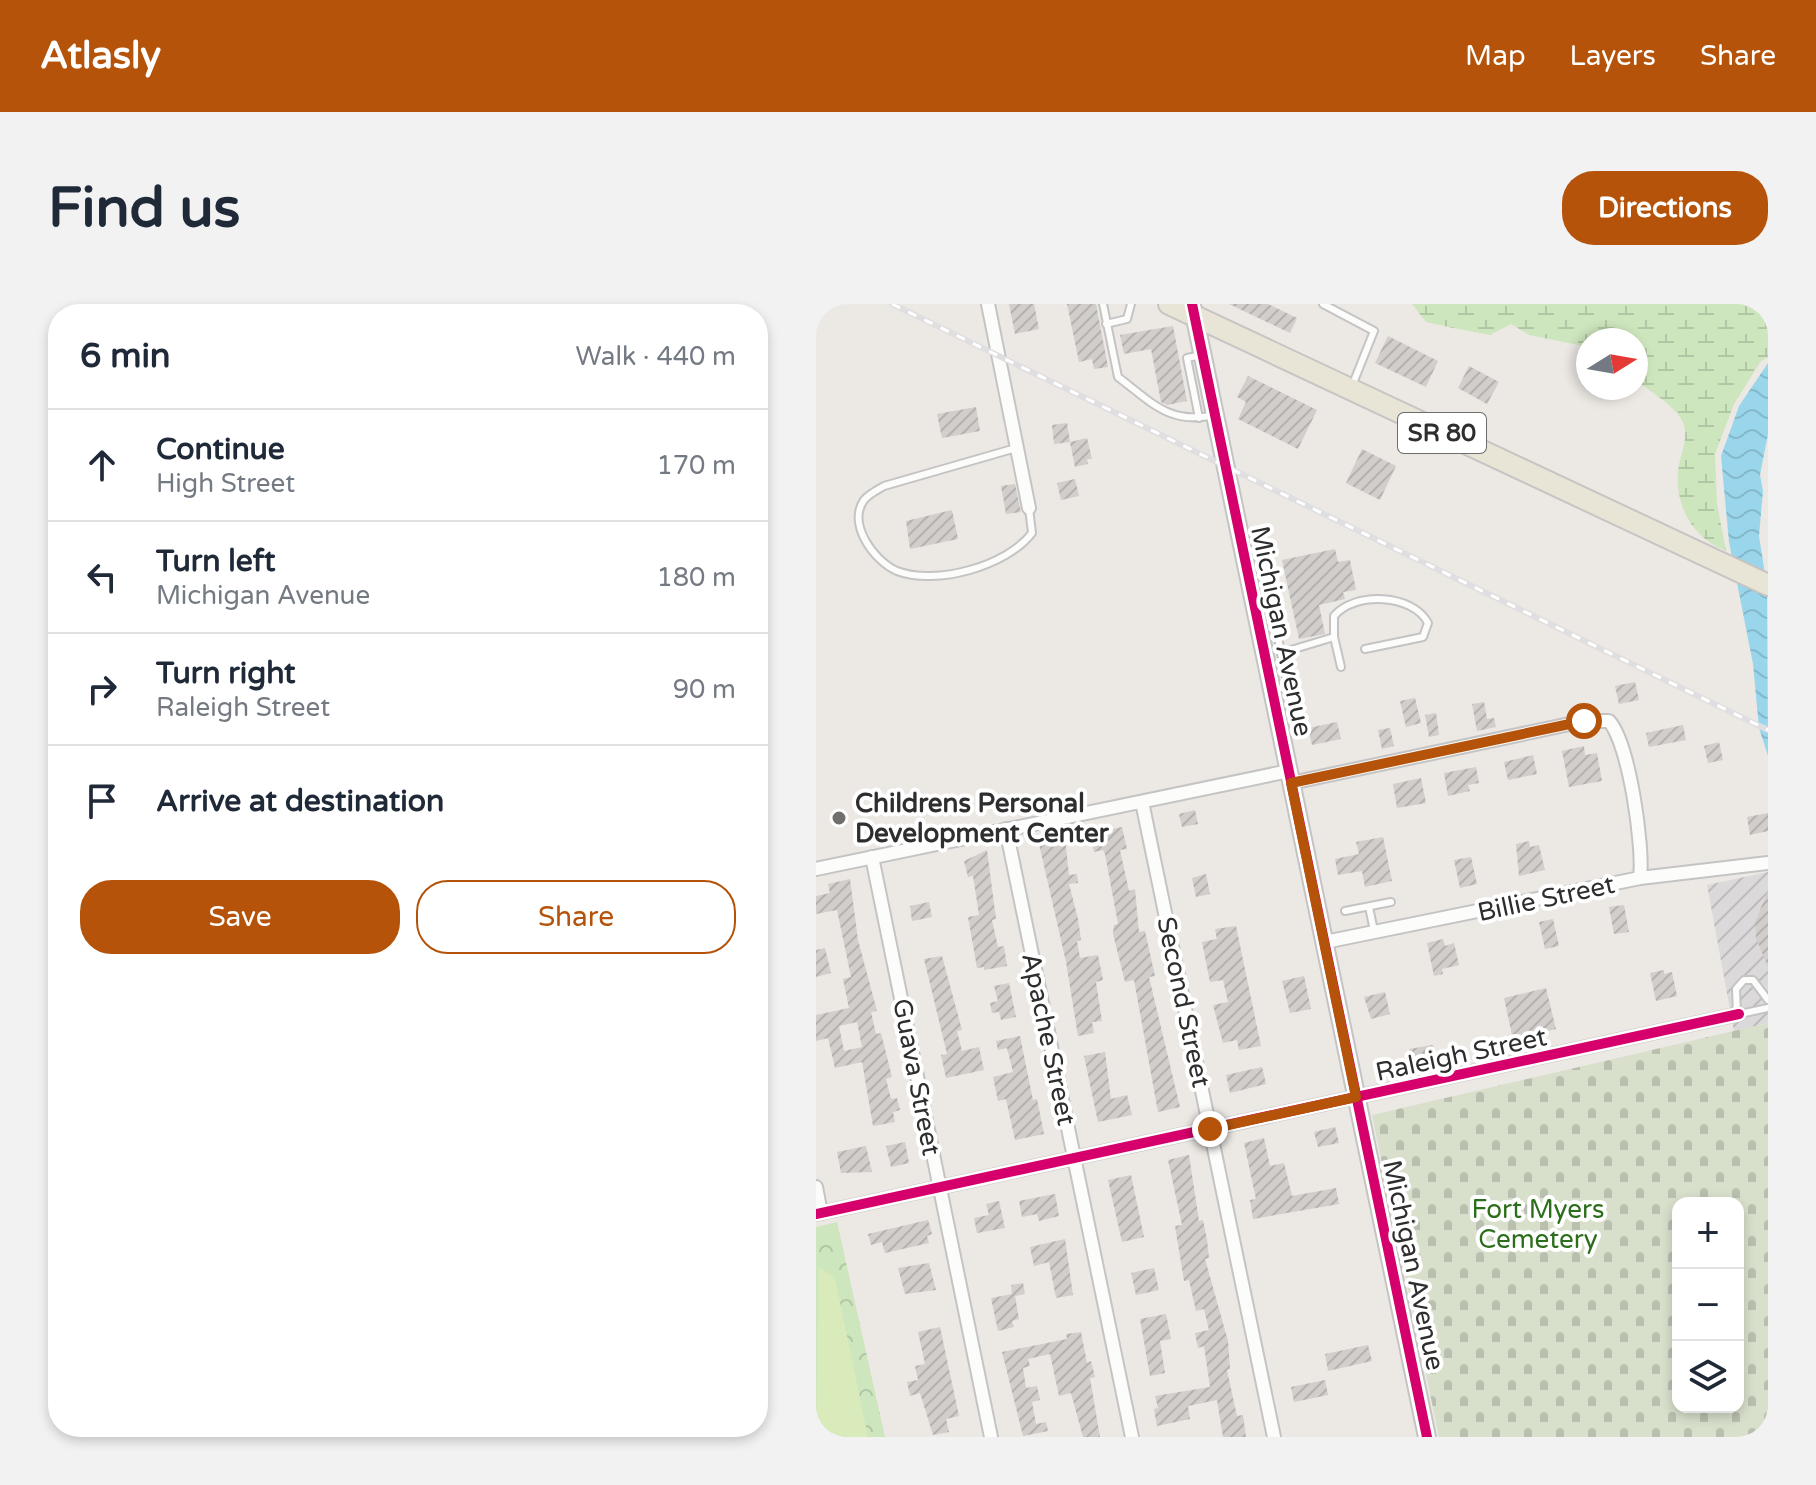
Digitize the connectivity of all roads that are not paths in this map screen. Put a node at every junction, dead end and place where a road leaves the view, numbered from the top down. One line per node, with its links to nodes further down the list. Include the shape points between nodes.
1 (988, 304): 10 (street)
2 (1103, 304): 7 (lane)
3 (1131, 304): 7 (lane, via 1127,319)
4 (1169, 304): 6 (main road, SR 80)
5 (1323, 304): 8 (lane, via 1374,331)
6 (1193, 310): 8 (main road, SR 80); 9 (street, Michigan Avenue)
7 (1106, 324): 9 (lane, via 1118,377 1165,413)
8 (1351, 390): 13 (main road, SR 80)
9 (1207, 416): 12 (street, Michigan Avenue)
10 (1016, 448): 11 (street); 11 (lane, via 884,486 866,498 860,523 872,551 897,571 957,574 982,567 1027,540 1032,533)
11 (1029, 508)
12 (1243, 552): 16 (lane, via 1260,549); 18 (street, Michigan Avenue)
13 (1768, 585)
14 (1334, 637): 15 (lane, via 1332,622 1339,611 1379,599 1415,608 1428,623 1423,637); 16 (lane); 17 (lane)
15 (1365, 649)
16 (1281, 653): 18 (lane, via 1288,687)
17 (1341, 667)
18 (1272, 690): 19 (street, Michigan Avenue)
19 (1290, 777): 20 (street); 25 (street, via 1584,721 1609,721 1618,731 1630,786 1643,855); 30 (street, Michigan Avenue)
20 (1142, 802): 21 (street); 35 (street, Second Street)
21 (1006, 829): 22 (street); 36 (street, Apache Street)
22 (872, 857): 24 (street); 38 (street, Guava Street)
23 (1768, 863): 25 (street, Billie Street)
24 (816, 869)
25 (1640, 878): 29 (street, Billie Street)
26 (1391, 902): 27 (lane)
27 (1369, 907): 28 (lane); 29 (lane)
28 (1345, 911)
29 (1375, 933): 30 (street, Billie Street)
30 (1325, 942): 34 (street, Michigan Avenue)
31 (1768, 1000): 33 (lane, via 1753,980 1744,980 1736,989)
32 (1768, 1008): 33 (lane, Raleigh Street)
33 (1738, 1015): 34 (street, Raleigh Street)
34 (1356, 1097): 35 (street, Raleigh Street); 43 (street, Michigan Avenue)
35 (1210, 1129): 36 (street, Raleigh Street); 42 (street, Second Street)
36 (1074, 1158): 38 (street, Raleigh Street); 41 (street, Apache Street)
37 (816, 1187): 39 (street)
38 (939, 1187): 39 (street, Raleigh Street); 40 (street, Guava Street)
39 (819, 1214)
40 (991, 1437)
41 (1132, 1437)
42 (1274, 1437)
43 (1427, 1437)

